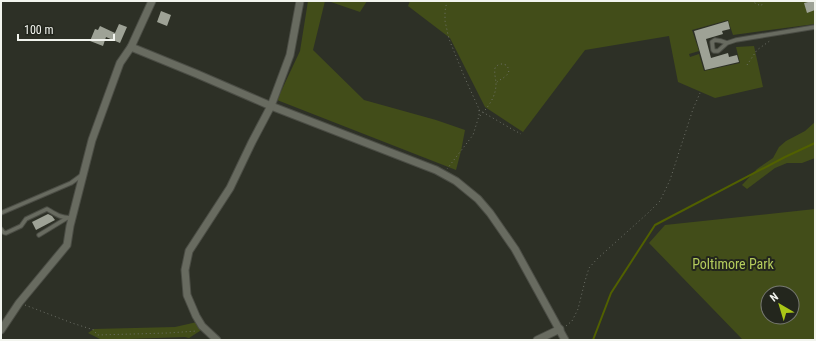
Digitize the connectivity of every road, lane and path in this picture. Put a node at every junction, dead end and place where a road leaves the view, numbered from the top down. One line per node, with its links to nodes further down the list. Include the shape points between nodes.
1 (152, 1): 9 (street)
2 (300, 1): 13 (street, via 290,55)
3 (447, 1): 14 (path, via 445,10 448,39)
4 (751, 1): 5 (path, via 761,6)
5 (764, 1)
6 (815, 27): 8 (lane)
7 (775, 37): 10 (path, via 757,50)
8 (727, 43)
9 (131, 47): 13 (street); 18 (street, via 120,63 92,140)
10 (747, 65)
11 (496, 83): 11 (path, via 496,66 506,65 509,69 508,74); 15 (path, via 492,101)
12 (700, 93): 26 (path, via 670,180 660,201 589,268 578,309 572,321)
13 (271, 106): 19 (street); 25 (street, via 230,188 190,251 185,270 187,295)
14 (479, 109): 15 (path); 16 (path)
15 (483, 112): 16 (path); 17 (path)
16 (479, 116): 19 (path, via 473,134)
17 (521, 134)
18 (83, 174): 20 (lane, via 71,183); 21 (street)
19 (444, 174): 26 (street, via 478,199 490,213 515,249)
20 (1, 213)
21 (70, 218): 22 (lane, via 56,215 47,208 6,233); 23 (lane); 24 (street, via 67,245)
22 (1, 229)
23 (39, 235)
24 (19, 303): 25 (path, via 94,330 97,335 196,331); 27 (street)
25 (202, 326): 29 (street)
26 (560, 329): 28 (street); 31 (street)
27 (1, 330)
28 (546, 337): 30 (street)
29 (217, 340)
30 (537, 340)
31 (566, 340)

